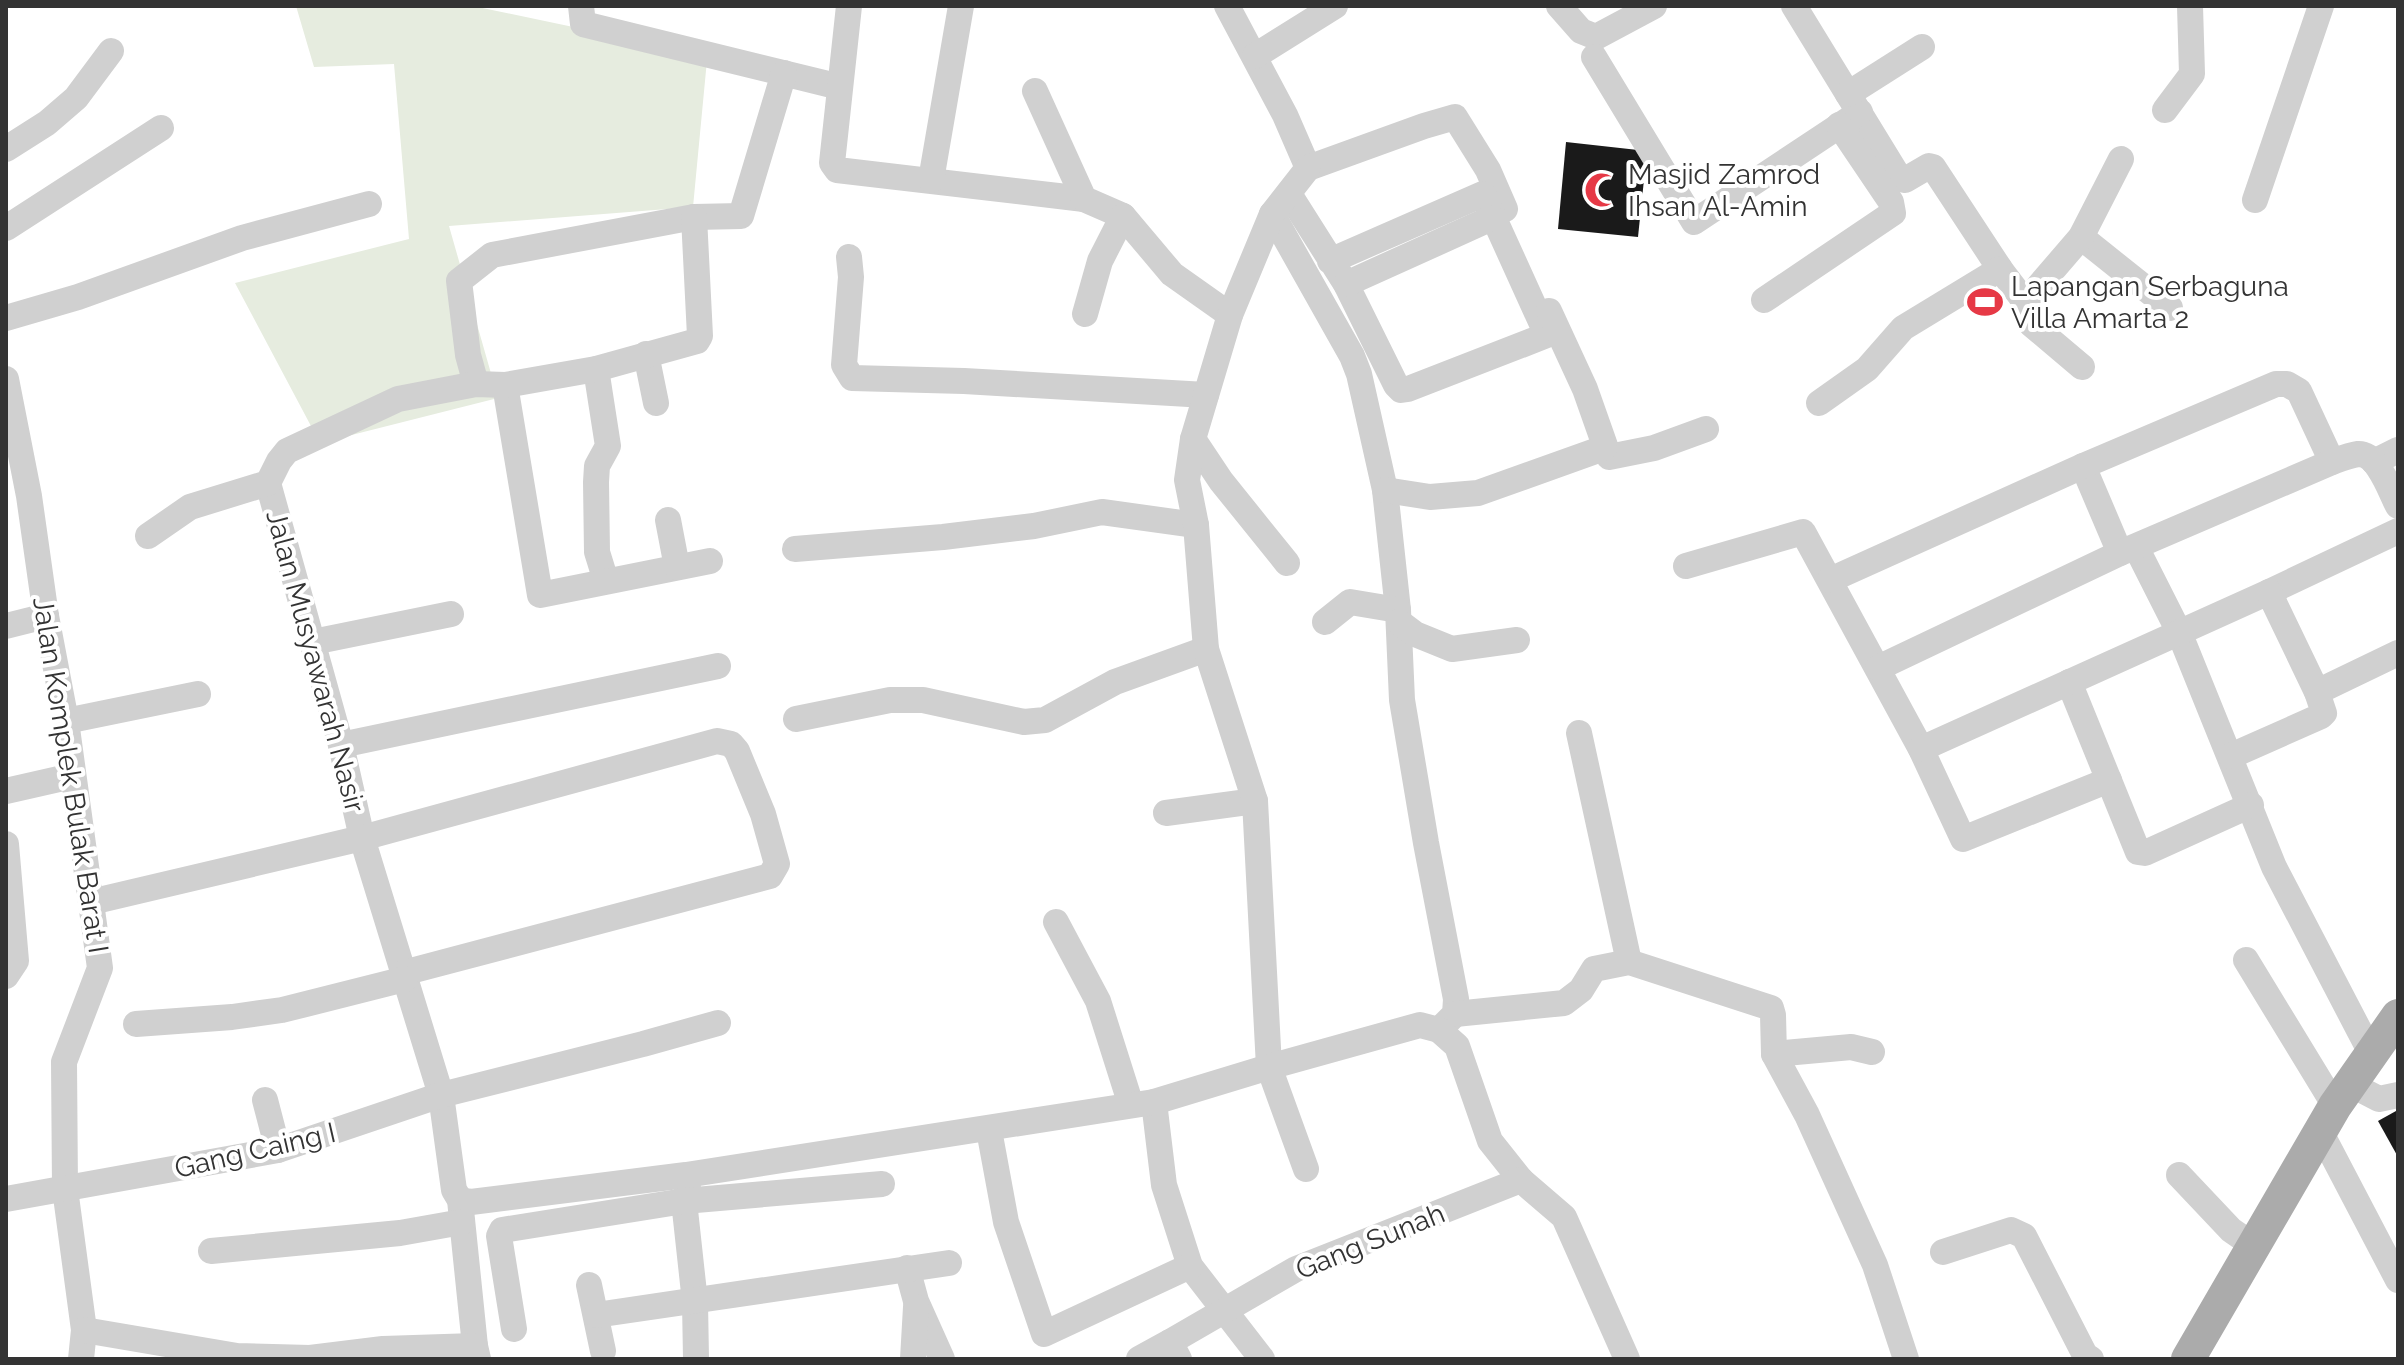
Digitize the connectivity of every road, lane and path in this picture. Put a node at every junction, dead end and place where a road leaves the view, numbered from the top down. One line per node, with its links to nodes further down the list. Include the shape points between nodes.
1 (581, 6): 15 (street, via 583,24)
2 (849, 6): 16 (street)
3 (961, 6): 24 (street)
4 (1227, 6): 13 (street)
5 (1335, 6): 13 (street)
6 (1559, 6): 7 (street, via 1581,31 1596,37)
7 (1654, 6)
8 (1794, 6): 18 (street)
9 (2190, 6): 19 (street, via 2192,74)
10 (2312, 10): 27 (street)
11 (1922, 47): 18 (street)
12 (111, 51): 21 (street, via 76,98)
13 (1255, 56): 23 (street)
14 (1594, 57): 18 (street, via 1694,222)
15 (784, 73): 16 (street); 31 (street, via 741,216)
16 (840, 87): 24 (street, via 832,163 837,170)
17 (1035, 91): 26 (street)
18 (1849, 110): 37 (street, via 1900,179 1933,167); 40 (street, via 1893,213)
19 (2165, 110)
20 (161, 128): 33 (street)
21 (6, 149)
22 (2121, 159): 34 (street)
23 (1308, 168): 25 (street); 56 (street, via 1455,117 1488,170 1585,389)
24 (931, 180): 26 (street)
25 (1289, 194): 29 (street); 36 (street)
26 (1084, 199): 30 (street)
27 (2255, 200)
28 (369, 204): 44 (street, via 242,238)
29 (1272, 214): 43 (street); 61 (street, via 1356,365)
30 (1123, 216): 42 (street, via 1100,261); 43 (street, via 1172,274)
31 (694, 217): 45 (street, via 699,339); 49 (street, via 492,255 458,283)
32 (1492, 218): 36 (street, via 1483,194); 38 (street); 38 (street, via 1547,335 1401,390)
33 (6, 228)
34 (2081, 237): 39 (street, via 2032,294); 41 (street)
35 (849, 257): 51 (street, via 844,365 852,378)
36 (1330, 261): 38 (street)
37 (2000, 269): 39 (street); 53 (street, via 1903,328 1867,369)
38 (1346, 284)
39 (2022, 298): 46 (street, via 2031,324)
40 (1764, 300)
41 (2170, 308)
42 (1085, 314)
43 (1230, 315): 51 (street)
44 (6, 318)
45 (646, 354): 47 (street); 52 (street)
46 (2082, 367)
47 (596, 369): 50 (street); 74 (street, via 608,446 597,466 596,482 597,552)
48 (6, 379): 77 (street, Jalan Komplek Bulak Barat I)
49 (476, 384): 50 (street); 60 (street, via 398,399 300,443 279,461)
50 (505, 385): 74 (street, via 540,595)
51 (1206, 395): 55 (street)
52 (656, 403)
53 (1819, 403)
54 (1706, 429): 56 (street, via 1617,456 1609,457)
55 (1193, 439): 64 (street, via 1188,492); 70 (street)
56 (1604, 448): 61 (street, via 1478,493 1430,497)
57 (2386, 456): 58 (street, via 2358,454); 62 (street)
58 (2332, 462): 59 (street, via 2299,391 2282,384); 68 (street)
59 (2083, 466): 68 (street); 73 (street)
60 (268, 483): 66 (street, via 190,507); 83 (street, Jalan Musyawarah Nasir)
61 (1385, 490): 78 (street)
62 (2398, 506)
63 (668, 520): 72 (street)
64 (1196, 525): 67 (street, via 1102,512 943,537); 84 (street)
65 (2398, 531): 75 (street)
66 (148, 536)
67 (795, 549)
68 (2128, 550): 81 (street); 87 (street)
69 (710, 561): 72 (street)
70 (1287, 563)
71 (1686, 566): 73 (street, via 1803,532)
72 (677, 567): 74 (street)
73 (1830, 580): 87 (street)
74 (606, 581)
75 (2269, 592): 81 (street); 89 (street)
76 (451, 614): 83 (street)
77 (46, 616): 80 (street); 92 (street, Jalan Komplek Bulak Barat I)
78 (1398, 616): 79 (street, via 1350,602); 82 (street, via 1415,634 1452,649); 112 (street, via 1402,700 1456,999)
79 (1325, 622)
80 (6, 626)
81 (2179, 632): 88 (street); 96 (street)
82 (1517, 640)
83 (313, 642): 94 (street, Jalan Musyawarah Nasir)
84 (1206, 649): 91 (street, via 1115,682 1038,722 923,700 890,700); 100 (street)
85 (2398, 653): 89 (street)
86 (718, 666): 94 (street)
87 (1878, 668): 95 (street)
88 (2069, 682): 95 (street); 98 (street)
89 (2317, 692): 96 (street, via 2324,708 2321,716)
90 (198, 694): 92 (street)
91 (796, 719)
92 (66, 721): 97 (street, Jalan Komplek Bulak Barat I)
93 (1579, 733): 108 (street)
94 (341, 745): 103 (street, Jalan Musyawarah Nasir)
95 (1921, 749): 98 (street, via 1963,839)
96 (2231, 756): 101 (street)
97 (72, 776): 99 (street); 105 (street, Jalan Komplek Bulak Barat I)
98 (2109, 780): 101 (street, via 2140,853)
99 (6, 791)
100 (1255, 801): 102 (street); 118 (street)
101 (2251, 805): 116 (street, via 2274,867)
102 (1166, 813)
103 (362, 838): 105 (street); 110 (street, Jalan Musyawarah Nasir); 110 (street, via 717,741 737,751 763,814 777,864 762,880)
104 (6, 844): 109 (street, via 16,961)
105 (91, 902): 131 (street, Jalan Komplek Bulak Barat I, via 100,968 64,1062)
106 (1056, 922): 122 (street)
107 (2246, 960): 123 (street)
108 (1629, 962): 112 (street, via 1594,969 1581,990 1564,1003); 117 (street, via 1771,1008)
109 (6, 976)
110 (404, 976): 114 (street, via 282,1010); 119 (street, Jalan Musyawarah Nasir)
111 (2398, 1016): 116 (main road)
112 (1447, 1022): 118 (street); 128 (street, via 1490,1141)
113 (718, 1023): 119 (street, Gang Caing I)
114 (136, 1024)
115 (1872, 1052): 117 (street, via 1851,1047)
116 (2371, 1053): 123 (main road)
117 (1774, 1054): 158 (street, via 1875,1265)
118 (1269, 1067): 122 (street); 126 (street)
119 (441, 1095): 125 (street, Gang Caing I); 133 (street, Jalan Musyawarah Nasir)
120 (2398, 1095): 123 (street)
121 (265, 1100): 125 (street)
122 (1143, 1104): 124 (street); 138 (street)
123 (2335, 1107): 134 (main road); 140 (street)
124 (989, 1130): 129 (street); 138 (street, via 1006,1222 1044,1334)
125 (278, 1150): 131 (street, Gang Caing I)
126 (1306, 1169)
127 (2179, 1175): 134 (street, via 2231,1230)
128 (1521, 1180): 144 (street, Gang Sunah, via 1296,1269); 157 (street, via 1564,1217)
129 (682, 1184): 130 (street); 133 (street, via 471,1202); 143 (street); 146 (street, via 502,1230)
130 (882, 1184)
131 (65, 1189): 132 (street, Gang Caing I); 147 (street, Jalan Komplek Bulak Barat I)
132 (6, 1199)
133 (461, 1211): 135 (street, via 400,1233); 150 (street, Jalan Musyawarah Nasir)
134 (2254, 1246): 160 (main road)
135 (211, 1251)
136 (1943, 1252): 159 (street, via 2018,1231)
137 (949, 1263): 139 (street)
138 (1190, 1266): 144 (street)
139 (907, 1268): 142 (street); 143 (street)
140 (2398, 1280)
141 (589, 1285): 145 (street)
142 (916, 1301): 153 (street); 154 (street)
143 (695, 1302): 145 (street); 152 (street)
144 (1225, 1311): 148 (street, Gang Sunah); 156 (street)
145 (596, 1315): 149 (street)
146 (514, 1329)
147 (84, 1330): 150 (street, via 237,1356 310,1358 383,1349); 151 (street, Jalan Komplek Bulak Barat I)
148 (1174, 1350): 155 (street, Gang Sunah)
149 (603, 1351)
150 (476, 1352)
151 (81, 1359)
152 (696, 1359)
153 (913, 1359)
154 (942, 1359)
155 (1139, 1359)
156 (1262, 1359)
157 (1627, 1359)
158 (1906, 1359)
159 (2091, 1359)
160 (2188, 1359)

